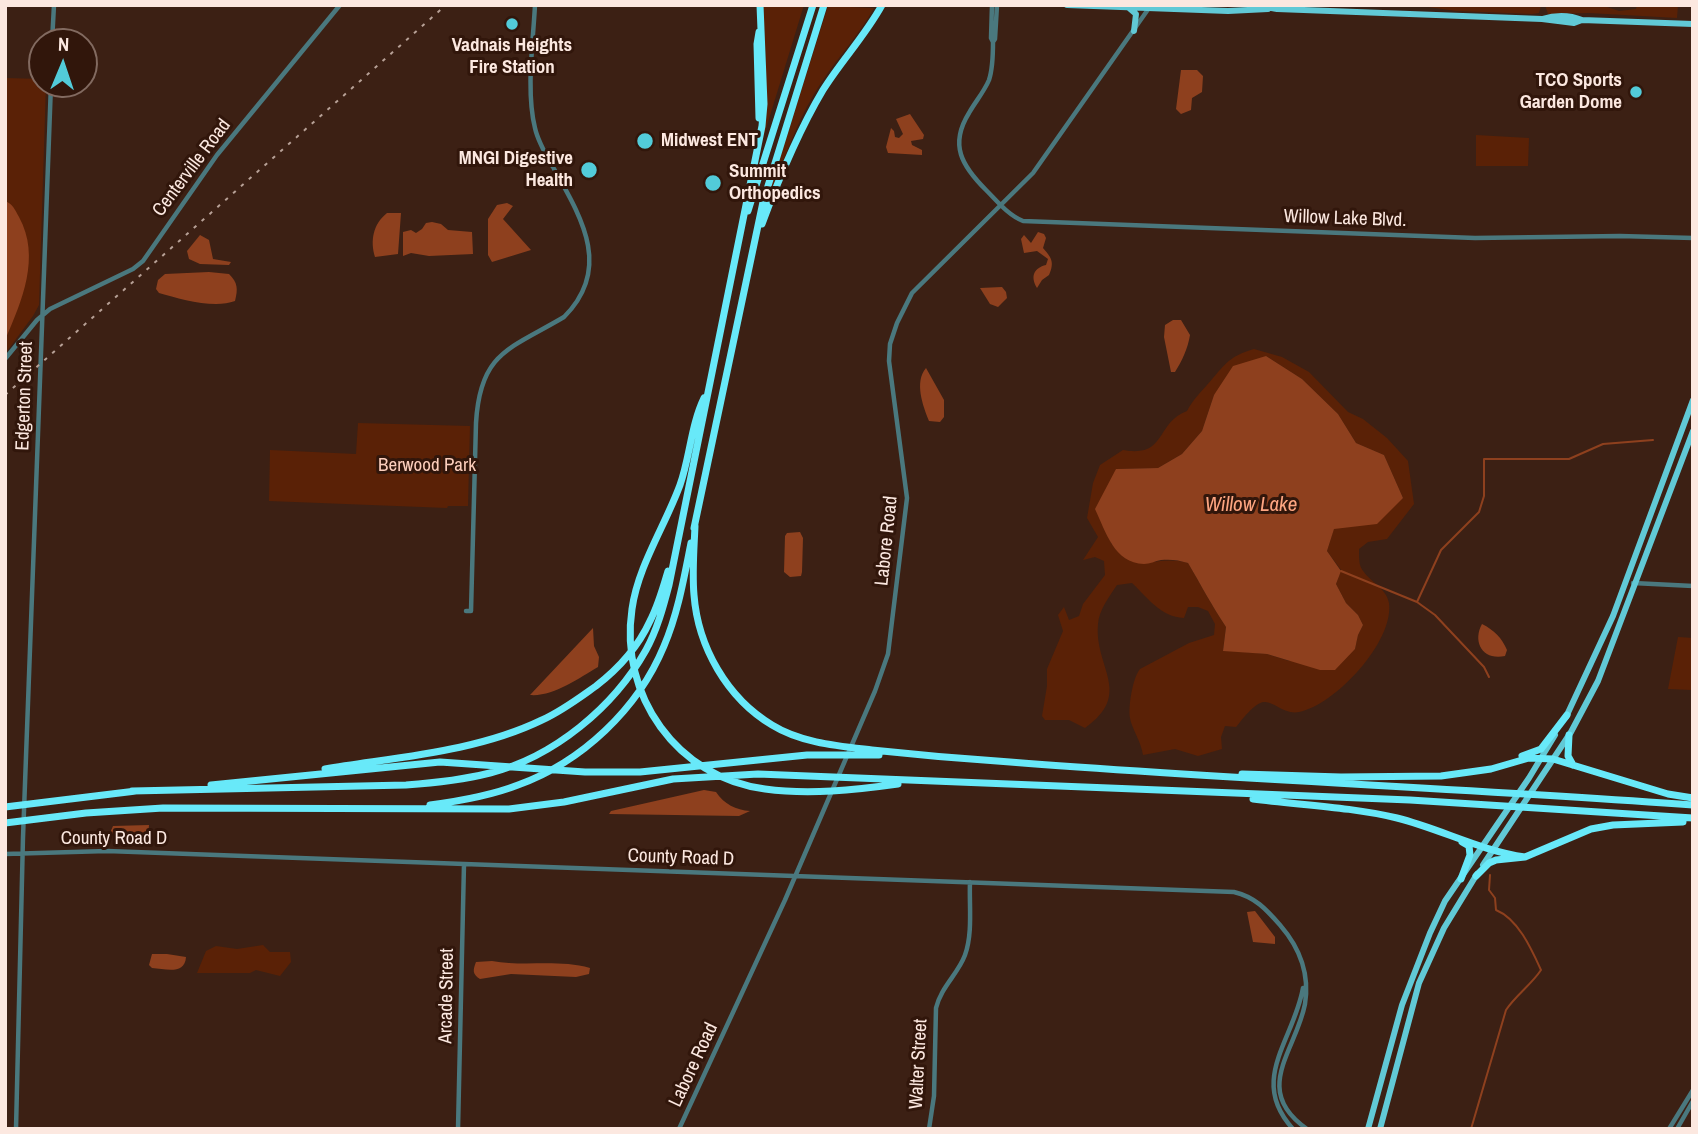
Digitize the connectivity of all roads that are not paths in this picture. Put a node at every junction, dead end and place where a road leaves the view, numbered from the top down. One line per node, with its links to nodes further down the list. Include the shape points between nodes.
1 (54, 5): 17 (street)
2 (340, 5): 24 (street, Centerville Road, via 217,155 143,261)
3 (535, 5): 34 (street, via 531,112 536,132 583,225 590,264 585,287 564,317 512,347 488,369 481,383 471,611)
4 (754, 5): 15 (highway)
5 (760, 5): 15 (highway)
6 (813, 5): 23 (highway)
7 (824, 5): 22 (highway)
8 (882, 5): 22 (highway, via 811,112)
9 (994, 5): 20 (street, via 990,77 964,122 959,142 967,169)
10 (1067, 5): 12 (main road)
11 (1255, 5): 14 (main road)
12 (1127, 7): 13 (main road); 18 (main road, via 1136,15)
13 (1150, 7): 14 (main road); 18 (street, Labore Road)
14 (1270, 9): 16 (main road)
15 (761, 16): 23 (highway, via 764,104)
16 (1693, 24)
17 (53, 28)
18 (1134, 31): 20 (street, Labore Road, via 1033,173)
19 (50, 98): 24 (street, Edgerton Street)
20 (1002, 206): 21 (street, Willow Lake Blvd., via 1016,218 1039,222 1475,238); 60 (street, Labore Road, via 912,293 890,344 890,377 907,498 888,654)
21 (1693, 238)
22 (751, 253): 29 (highway)
23 (733, 266): 26 (highway)
24 (41, 316): 25 (street); 56 (street, Edgerton Street)
25 (5, 359)
26 (710, 387): 30 (highway); 44 (highway, via 681,483 635,590 631,610 636,680 647,707 664,734 682,751 710,771 751,787 804,792)
27 (1693, 400): 31 (main road)
28 (1693, 431): 32 (main road)
29 (695, 526): 37 (highway, via 693,593 703,639 731,689 773,726 818,743); 50 (highway, via 664,647 625,710 599,737 572,758 518,786 474,799)
30 (676, 555): 43 (highway, via 650,622 623,662 575,702 542,720 483,741); 45 (highway, via 660,617 626,680 599,710 538,754 493,773 446,782)
31 (1626, 581): 32 (street); 35 (main road)
32 (1635, 583): 33 (street); 36 (main road, via 1605,664)
33 (1693, 586)
34 (466, 611)
35 (1567, 715): 38 (main road); 42 (highway, via 1541,749)
36 (1569, 735): 39 (main road); 40 (highway, via 1568,756)
37 (911, 755): 41 (highway); 43 (highway, via 807,755 640,772 469,763 405,765)
38 (1541, 759): 39 (highway); 42 (highway); 54 (main road)
39 (1553, 759): 40 (highway); 55 (main road)
40 (1573, 766): 47 (highway)
41 (1136, 771): 42 (highway, via 1341,777); 48 (highway)
42 (1471, 773)
43 (255, 781): 45 (highway)
44 (916, 782): 46 (highway); 50 (highway, via 731,774 673,779 536,806)
45 (132, 791): 49 (highway)
46 (1232, 794): 51 (highway); 53 (highway, via 1393,817)
47 (1693, 798)
48 (1693, 805)
49 (5, 807)
50 (416, 807): 52 (highway, via 163,808)
51 (1693, 820): 58 (highway, via 1591,829)
52 (5, 822)
53 (1446, 833): 54 (highway); 62 (highway, via 1471,850)
54 (1483, 847): 55 (highway); 62 (main road)
55 (1494, 850): 58 (highway); 61 (main road)
56 (23, 854): 57 (street, County Road D); 59 (street, County Road D, via 107,851); 67 (street, Edgerton Street)
57 (5, 855)
58 (1525, 857): 61 (highway, via 1496,860)
59 (464, 864): 60 (street, County Road D); 68 (street, Arcade Street)
60 (796, 876): 63 (street, County Road D); 69 (street, Labore Road)
61 (1476, 876): 74 (main road, via 1444,928 1419,983)
62 (1461, 879): 73 (main road, via 1442,908 1412,975)
63 (970, 882): 64 (street, County Road D, via 1245,895 1264,906 1298,948); 70 (street, Walter Street, via 967,949 936,1008)
64 (1305, 981): 71 (street, via 1273,1080 1277,1108); 72 (street, via 1302,1015 1279,1078 1288,1112)
65 (1693, 1090): 75 (street)
66 (1693, 1101): 76 (street)
67 (16, 1129)
68 (458, 1129)
69 (679, 1129)
70 (929, 1129)
71 (1293, 1129)
72 (1307, 1129)
73 (1368, 1129)
74 (1380, 1129)
75 (1670, 1129)
76 (1677, 1129)

